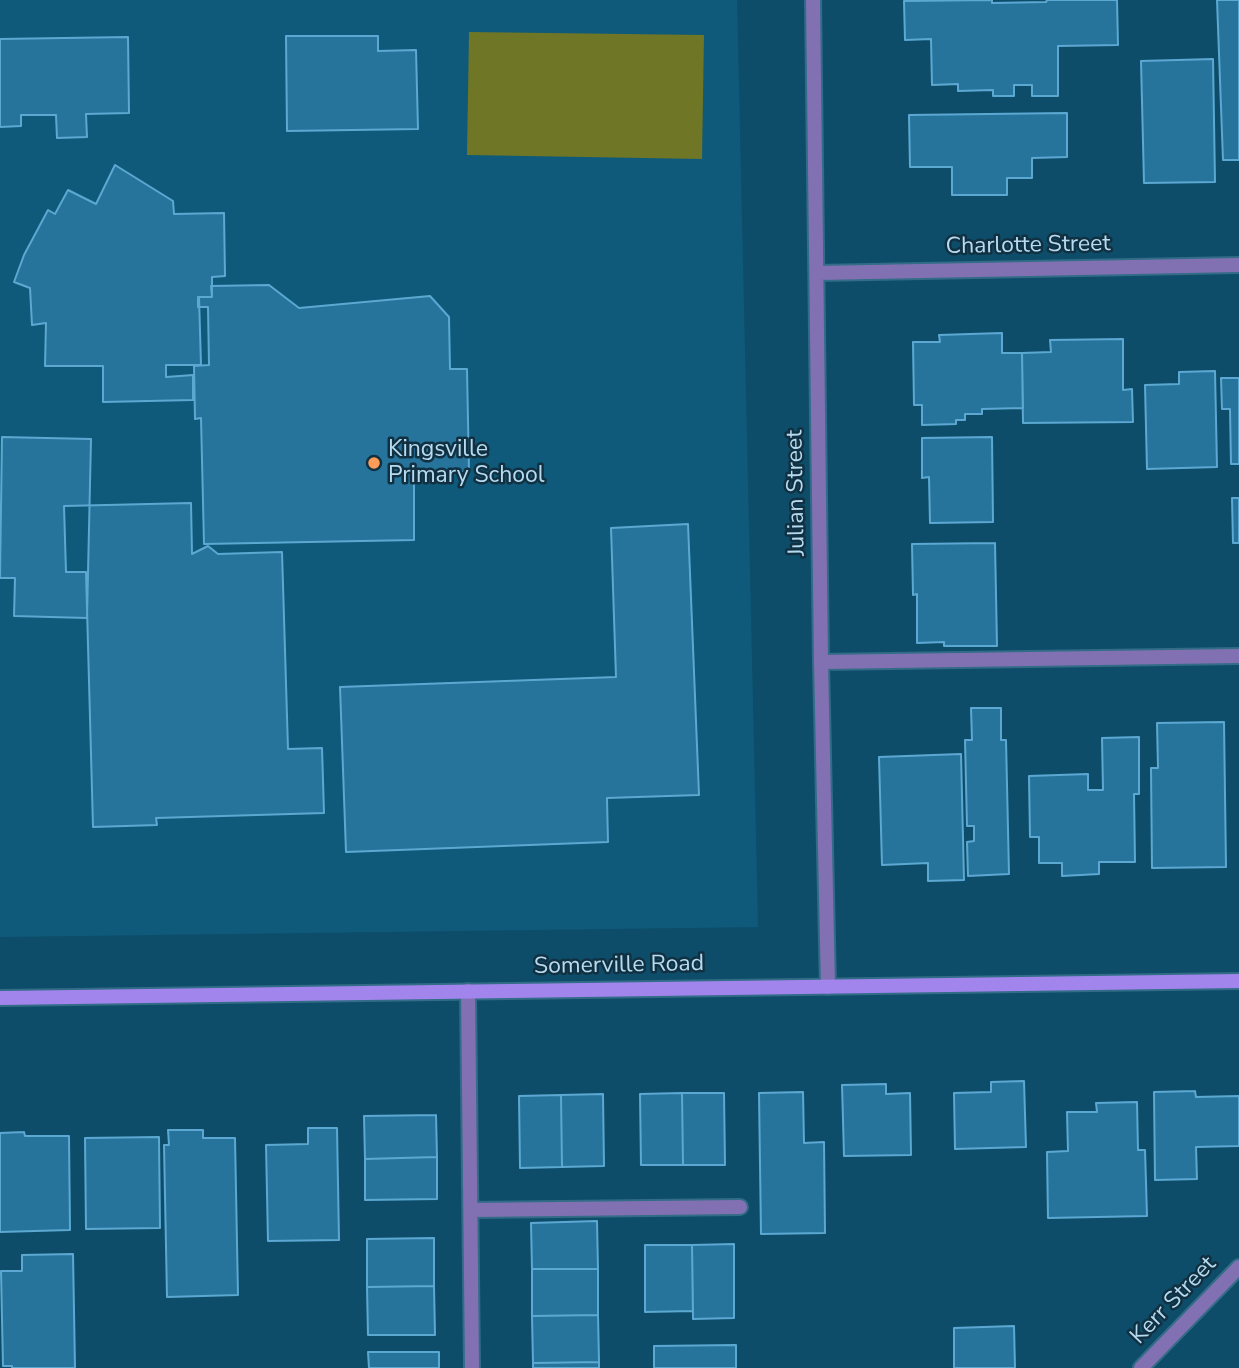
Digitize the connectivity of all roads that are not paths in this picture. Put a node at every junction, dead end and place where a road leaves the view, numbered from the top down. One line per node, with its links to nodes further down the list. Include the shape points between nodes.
1 (813, 0): 3 (street, Julian Street)
2 (1239, 265): 3 (street, Charlotte Street)
3 (817, 273): 5 (street, Julian Street)
4 (1239, 656): 5 (street)
5 (821, 662): 7 (street, Julian Street)
6 (1239, 981): 7 (main road, Somerville Road)
7 (828, 986): 8 (main road, Somerville Road)
8 (468, 991): 9 (main road, Somerville Road); 11 (street)
9 (0, 998)
10 (740, 1207): 11 (street)
11 (471, 1210): 13 (street)
12 (1239, 1266): 14 (street, Kerr Street)
13 (472, 1368)
14 (1141, 1368)

